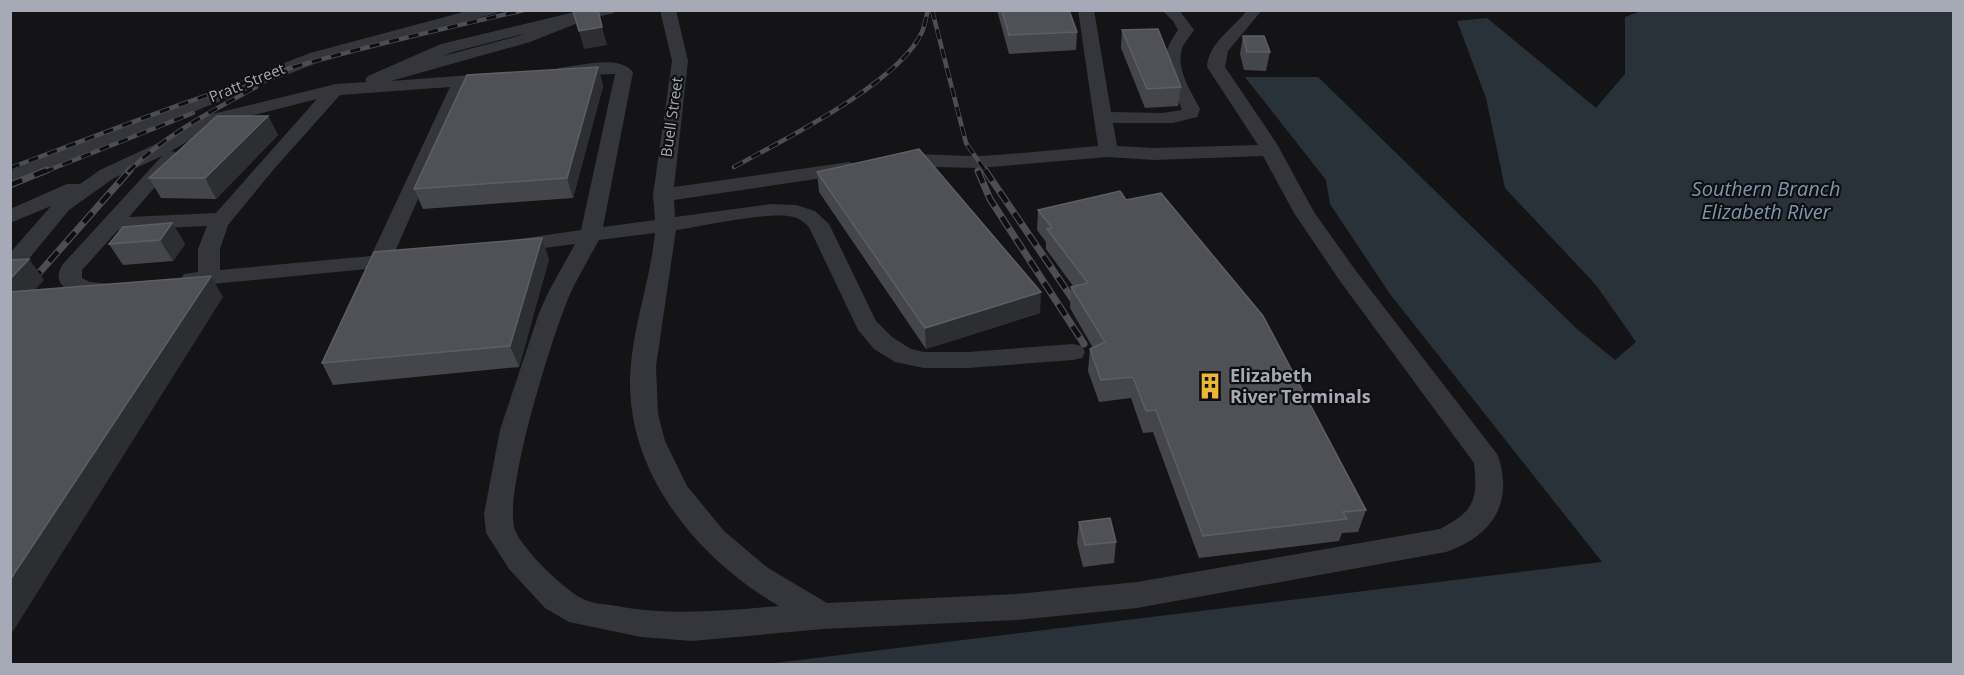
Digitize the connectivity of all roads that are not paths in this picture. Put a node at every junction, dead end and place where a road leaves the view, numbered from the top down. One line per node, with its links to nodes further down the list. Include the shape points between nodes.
1 (491, 10): 16 (street, Pratt Street, via 316,57)
2 (608, 10): 10 (street, via 447,48 374,80)
3 (1086, 10): 11 (street)
4 (1169, 10): 11 (street, via 1186,30 1171,57 1191,113)
5 (1255, 10): 13 (street, via 1237,33 1224,42 1215,59 1216,67)
6 (673, 11): 17 (street, Buell Street, via 680,61)
7 (544, 74): 22 (street, via 616,68 624,72)
8 (520, 76): 9 (street)
9 (461, 82): 10 (street); 25 (street)
10 (336, 90): 12 (street, via 228,114); 19 (street)
11 (1103, 117): 14 (street)
12 (196, 128): 15 (street, via 139,161); 20 (street)
13 (1270, 150): 14 (street, via 1155,154); 31 (street, via 1304,213 1487,460 1491,487 1485,513 1469,528 1446,540 1137,595 1017,607)
14 (1108, 151): 17 (street, via 979,162 921,160 874,164)
15 (107, 174): 18 (street); 26 (street, via 62,206)
16 (10, 178)
17 (663, 195): 21 (street, Buell Street)
18 (10, 218)
19 (221, 219): 20 (street); 27 (street, via 209,249)
20 (112, 224): 29 (street, via 71,269 71,281 85,289 107,291)
21 (666, 224): 22 (street); 30 (street, via 771,210 810,215 818,224 866,326 904,356 968,360); 31 (street, Buell Street, via 645,357 644,396 653,448 671,485 724,548 772,587)
22 (591, 235): 23 (street); 31 (street, via 560,291 513,430 498,514 501,533 536,579 556,599 580,613 641,624 692,627)
23 (486, 250)
24 (421, 258): 25 (street)
25 (379, 262): 27 (street)
26 (10, 267)
27 (209, 278): 28 (street)
28 (168, 281)
29 (137, 286)
30 (1073, 352)
31 (823, 616)

